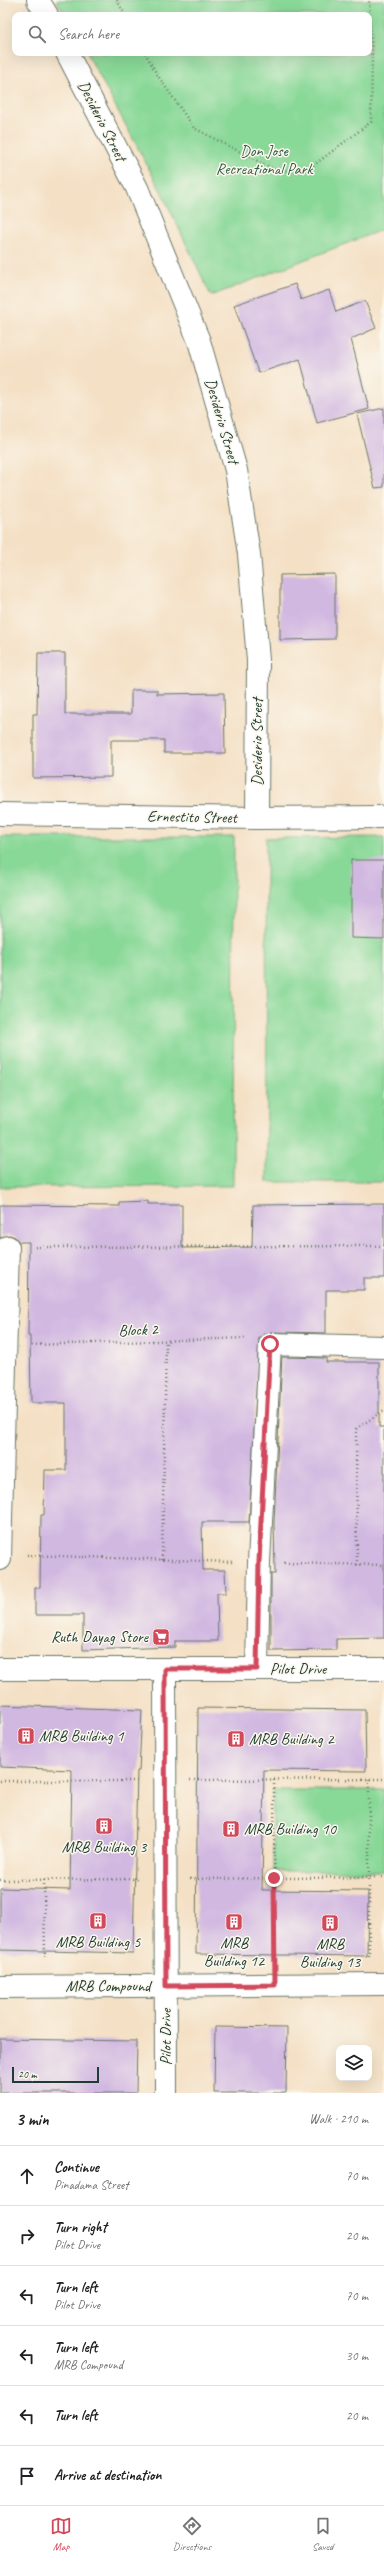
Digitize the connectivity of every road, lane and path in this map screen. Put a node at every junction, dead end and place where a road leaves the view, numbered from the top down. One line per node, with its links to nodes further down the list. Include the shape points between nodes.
1 (38, 0): 4 (street)
2 (117, 0): 5 (path)
3 (369, 0): 6 (path)
4 (45, 12)
5 (123, 12)
6 (370, 12)
7 (69, 56): 12 (street, Desiderio Street, via 137,188 199,341 236,470 248,554 258,660)
8 (147, 56): 9 (path, via 194,128 279,172 314,165 371,122)
9 (372, 56)
10 (0, 814): 12 (street, Ernestito Street)
11 (384, 817): 12 (street, Ernestito Street)
12 (257, 818)
13 (384, 1246): 14 (path)
14 (8, 1248): 17 (street)
15 (166, 1341): 16 (path, Block 2, via 259,1338); 17 (path, Block 2); 22 (path)
16 (270, 1344): 18 (street); 23 (street)
17 (3, 1345): 20 (street)
18 (384, 1347)
19 (384, 1410): 24 (path, via 356,1429)
20 (0, 1554): 21 (street); 22 (path)
21 (0, 1558)
22 (162, 1560): 23 (path)
23 (259, 1562): 24 (path); 28 (street)
24 (357, 1565): 25 (path)
25 (384, 1565)
26 (0, 1669): 27 (street, Pilot Drive)
27 (165, 1669): 28 (street, Pilot Drive); 36 (street, Pilot Drive)
28 (257, 1669): 29 (street, Pilot Drive)
29 (384, 1669)
30 (369, 1779): 33 (path)
31 (274, 1780): 34 (path)
32 (44, 1880): 35 (path)
33 (377, 1984): 34 (street, MRB Compound)
34 (275, 1985): 36 (street, MRB Compound)
35 (45, 1986): 36 (street, MRB Compound); 37 (street, MRB Compound)
36 (166, 1986): 38 (street, Pilot Drive)
37 (0, 1987)
38 (166, 2093)

